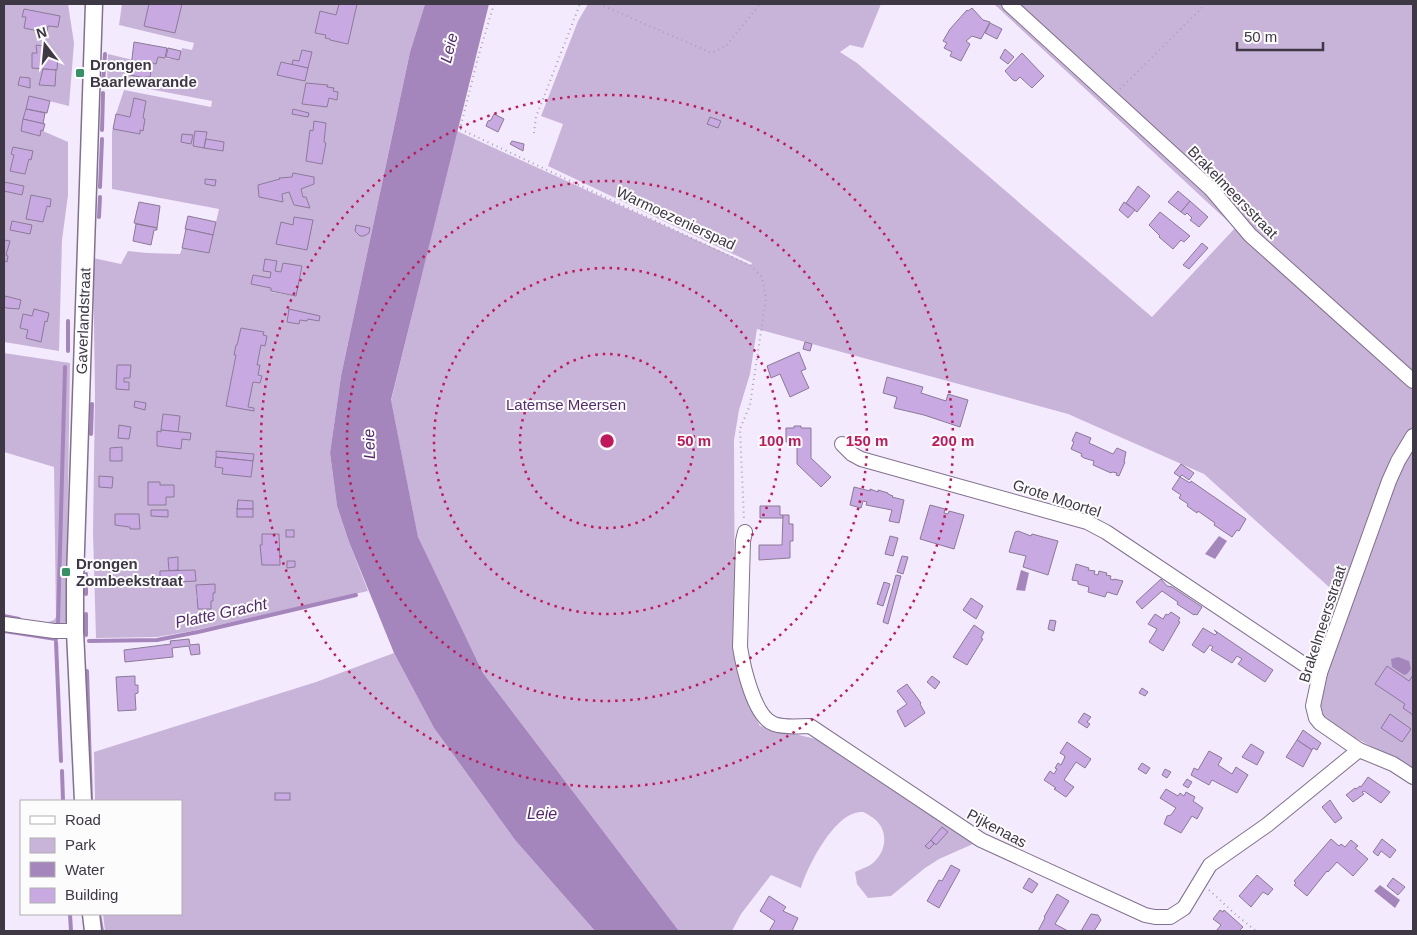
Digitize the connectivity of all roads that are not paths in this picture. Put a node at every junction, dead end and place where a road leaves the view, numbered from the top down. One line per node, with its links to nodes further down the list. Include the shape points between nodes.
1 (94, 4): 8 (main road, Gaverlandstraat)
2 (1008, 4): 3 (street, Brakelmeersstraat, via 1211,189 1250,235)
3 (1413, 381)
4 (1413, 436): 9 (street, Brakelmeersstraat, via 1389,481)
5 (842, 444): 9 (street, Grote Moortel, via 861,459 1087,522)
6 (745, 532): 10 (street, Pijkenaas, via 740,647 752,694 768,721 781,726 810,726 982,840 1145,915 1164,918 1177,914 1190,900 1210,866 1267,825)
7 (4, 624): 8 (street)
8 (75, 635): 12 (main road, Gaverlandstraat)
9 (1320, 673): 10 (street, Brakelmeersstraat, via 1313,706 1316,718)
10 (1359, 750): 11 (street, Brakelmeersstraat, via 1393,764)
11 (1413, 777)
12 (83, 800)
13 (90, 915): 14 (main road)
14 (93, 931)

